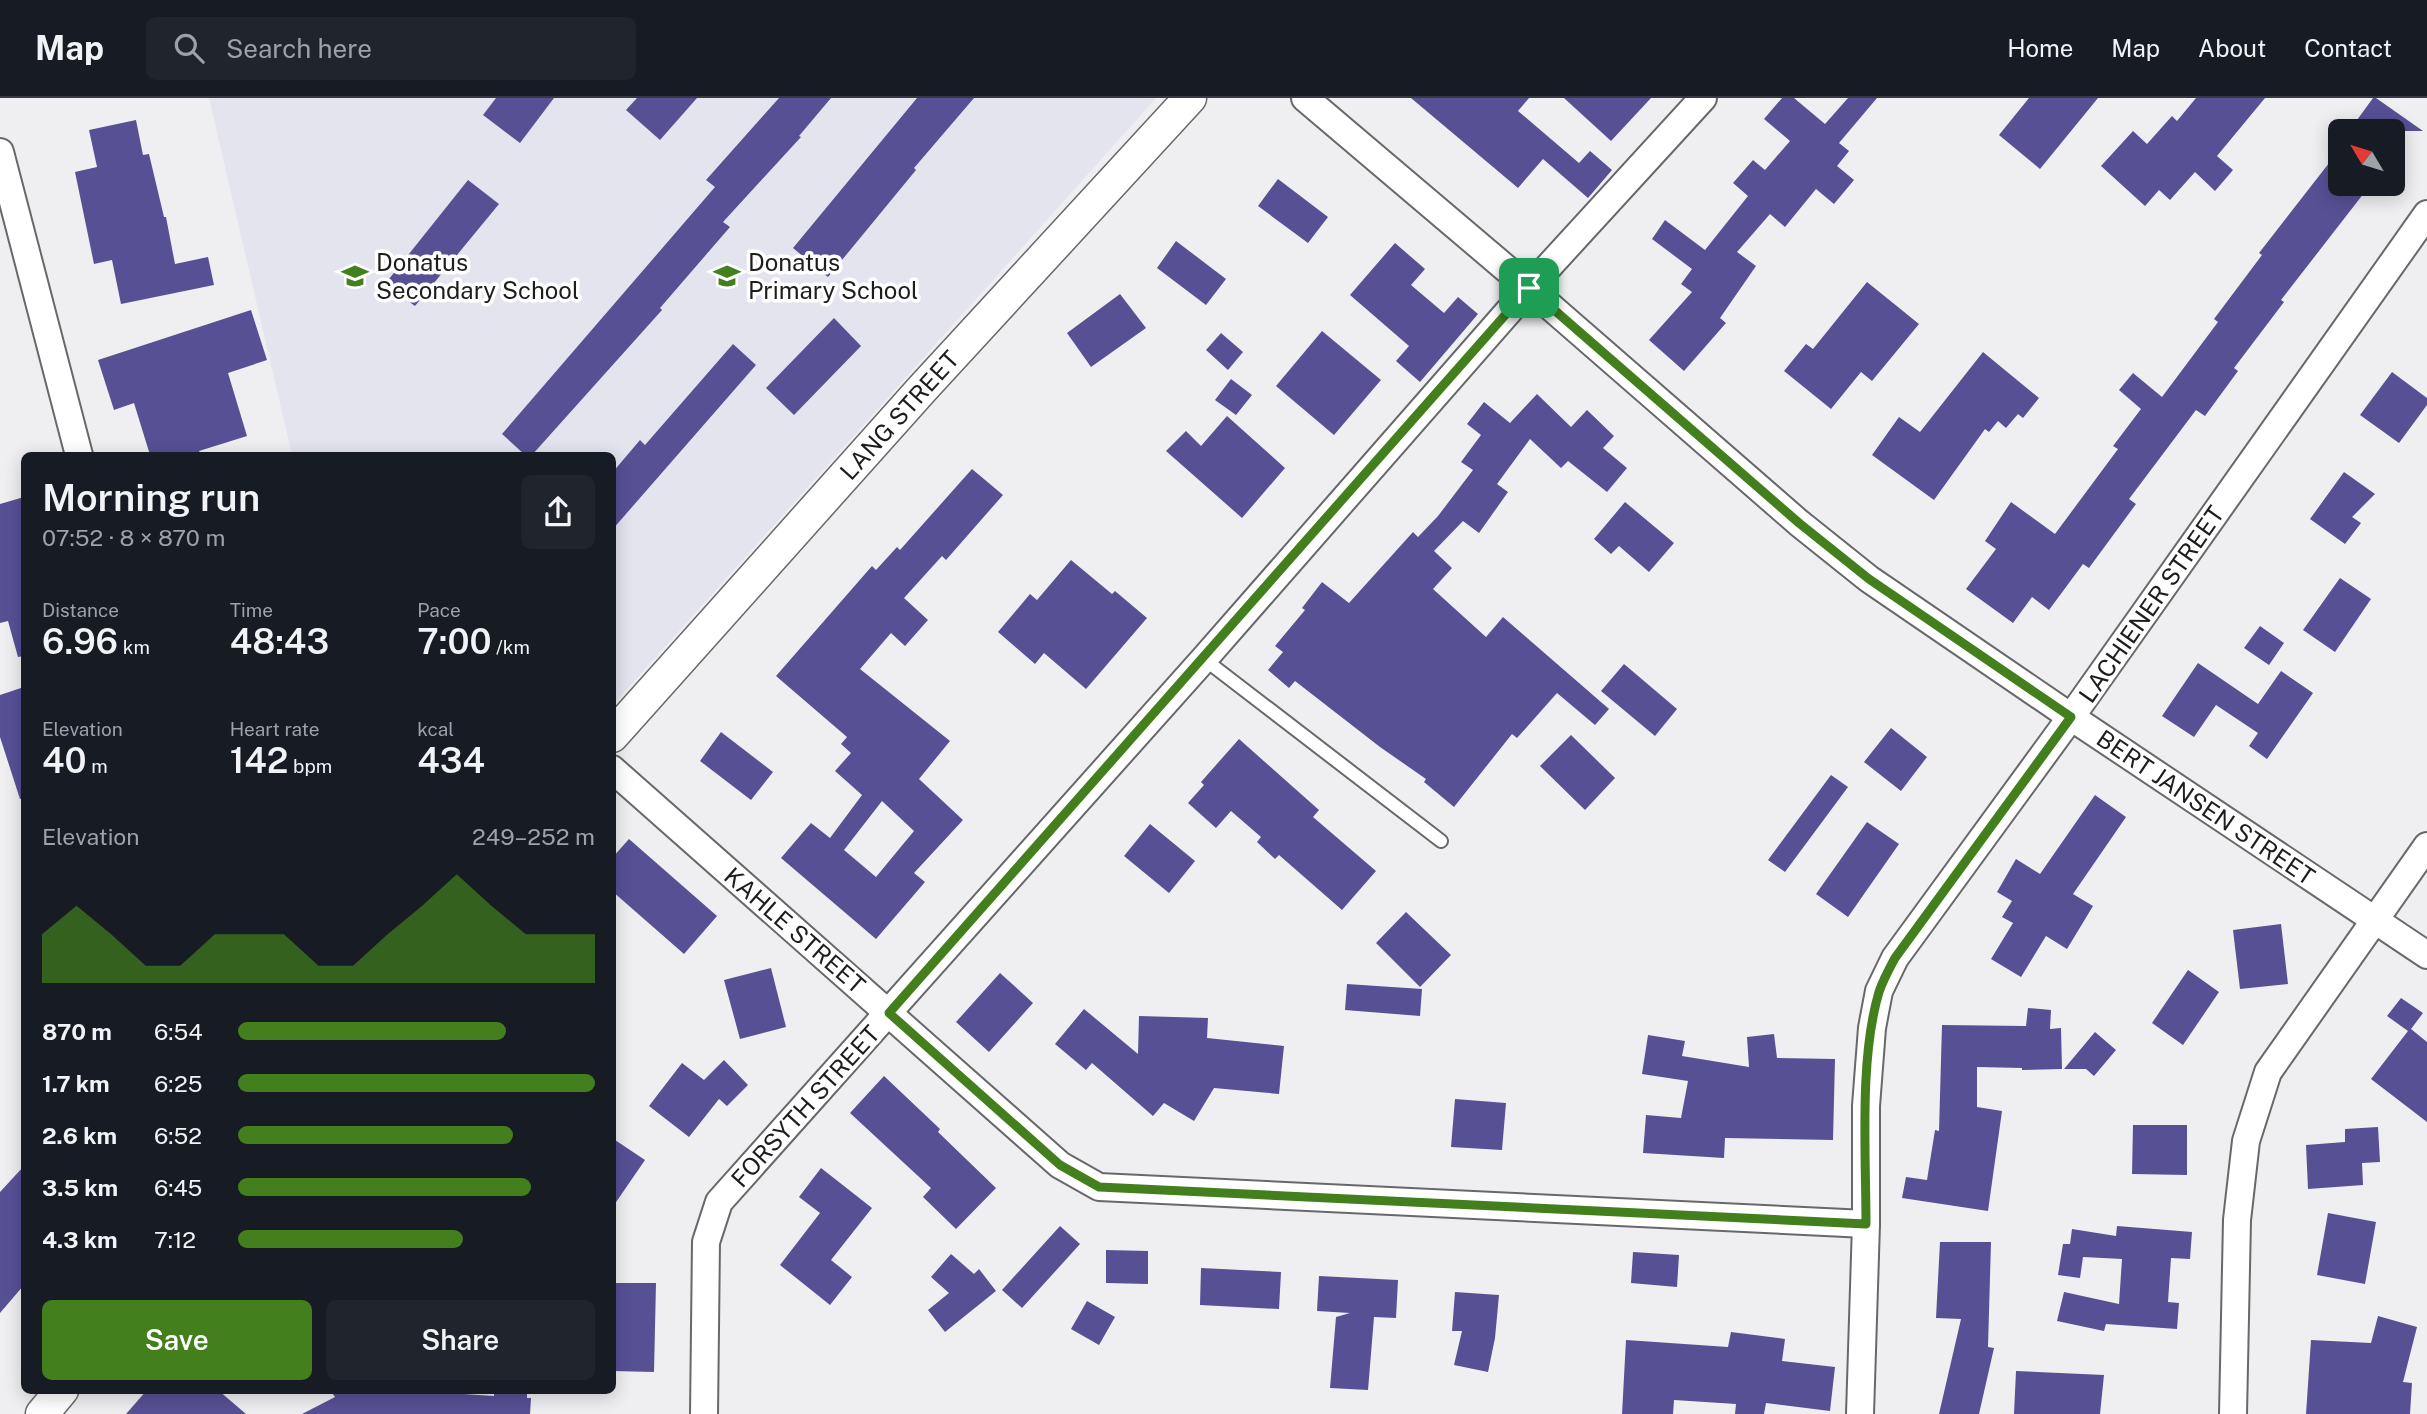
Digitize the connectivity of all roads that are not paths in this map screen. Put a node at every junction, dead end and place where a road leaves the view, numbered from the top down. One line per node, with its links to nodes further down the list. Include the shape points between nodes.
1 (1190, 98): 10 (street, LANG STREET)
2 (1305, 98): 6 (street, BERT JANSEN STREET)
3 (1703, 98): 6 (street, FORSYTH STREET)
4 (0, 152): 7 (street)
5 (2427, 214): 9 (street, LACHIENER STREET)
6 (1529, 288): 8 (street, FORSYTH STREET); 9 (street, BERT JANSEN STREET, via 1869,579)
7 (78, 452)
8 (1204, 659): 12 (lane); 16 (street, FORSYTH STREET)
9 (2071, 717): 14 (street, BERT JANSEN STREET); 17 (street, LACHIENER STREET, via 1895,958 1879,991 1866,1106)
10 (616, 732)
11 (616, 773): 16 (street, KAHLE STREET)
12 (1441, 841)
13 (2427, 846): 14 (street)
14 (2374, 919): 15 (street, BERT JANSEN STREET); 22 (street, via 2269,1072 2246,1141 2237,1220)
15 (2427, 955)
16 (889, 1013): 17 (street, KAHLE STREET, via 1060,1165 1099,1187); 20 (street, FORSYTH STREET, via 719,1202 706,1242)
17 (1866, 1224): 21 (street, LACHIENER STREET)
18 (59, 1394): 19 (street)
19 (42, 1414)
20 (704, 1414)
21 (1860, 1414)
22 (2233, 1414)

